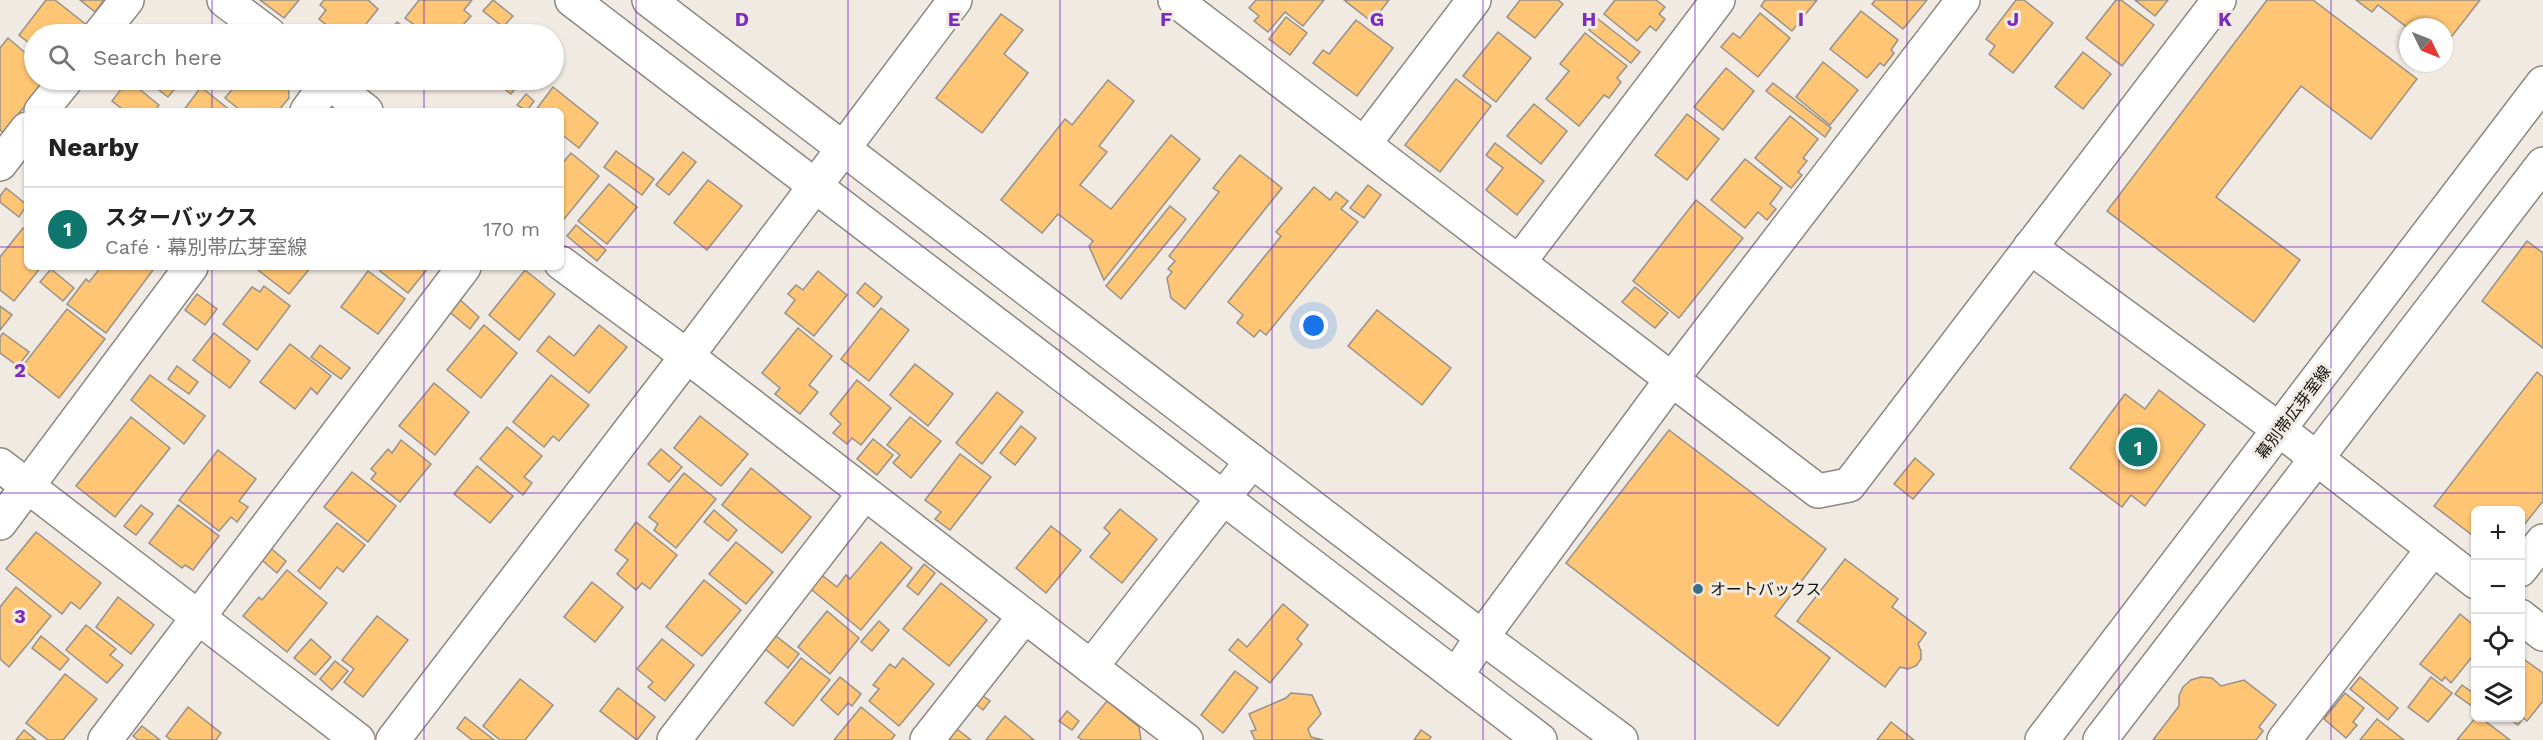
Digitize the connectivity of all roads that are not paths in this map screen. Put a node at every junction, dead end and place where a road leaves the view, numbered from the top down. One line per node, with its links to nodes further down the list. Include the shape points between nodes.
1 (127, 0): 12 (street)
2 (224, 0): 13 (street)
3 (572, 0): 26 (street)
4 (649, 0): 23 (street)
5 (955, 0): 23 (street)
6 (1176, 0): 11 (street)
7 (1474, 0): 22 (street)
8 (1718, 0): 28 (street)
9 (1963, 0): 33 (street)
10 (2219, 0): 27 (street)
11 (1213, 11): 22 (street)
12 (108, 24)
13 (255, 24)
14 (2543, 84): 34 (street, 幕別帯広芽室線)
15 (58, 90): 18 (street)
16 (321, 90): 19 (street)
17 (340, 90): 20 (street)
18 (43, 108)
19 (309, 108)
20 (362, 108)
21 (24, 133): 24 (street)
22 (1364, 144): 28 (street)
23 (844, 148): 26 (street); 36 (street)
24 (0, 164)
25 (2543, 164): 35 (street)
26 (815, 186): 32 (street); 40 (street)
27 (2030, 247): 33 (street, via 1849,485 1818,491); 34 (street)
28 (1519, 262): 33 (street)
29 (564, 265): 32 (street)
30 (189, 270): 38 (street)
31 (462, 270): 47 (street)
32 (687, 356): 39 (street); 56 (street)
33 (1672, 379): 50 (street)
34 (2280, 430): 35 (street); 61 (street, 幕別帯広芽室線)
35 (2318, 459): 43 (street); 62 (street)
36 (1252, 461): 40 (street); 50 (street)
37 (0, 465): 38 (street)
38 (28, 487): 41 (street); 47 (street)
39 (864, 494): 46 (street); 57 (street)
40 (1222, 497): 51 (street); 52 (street)
41 (0, 523)
42 (2543, 541): 44 (street)
43 (2433, 549): 45 (street); 63 (street)
44 (2525, 564)
45 (2471, 579)
46 (1024, 617): 51 (street); 58 (street)
47 (197, 618): 54 (street); 55 (street)
48 (2525, 620): 49 (street)
49 (2543, 634)
50 (1482, 637): 52 (street); 60 (street)
51 (1091, 668): 53 (street)
52 (1456, 676): 59 (street)
53 (1181, 739)
54 (105, 740)
55 (358, 740)
56 (393, 740)
57 (674, 740)
58 (927, 740)
59 (1540, 740)
60 (1621, 740)
61 (2042, 740)
62 (2100, 740)
63 (2284, 740)

